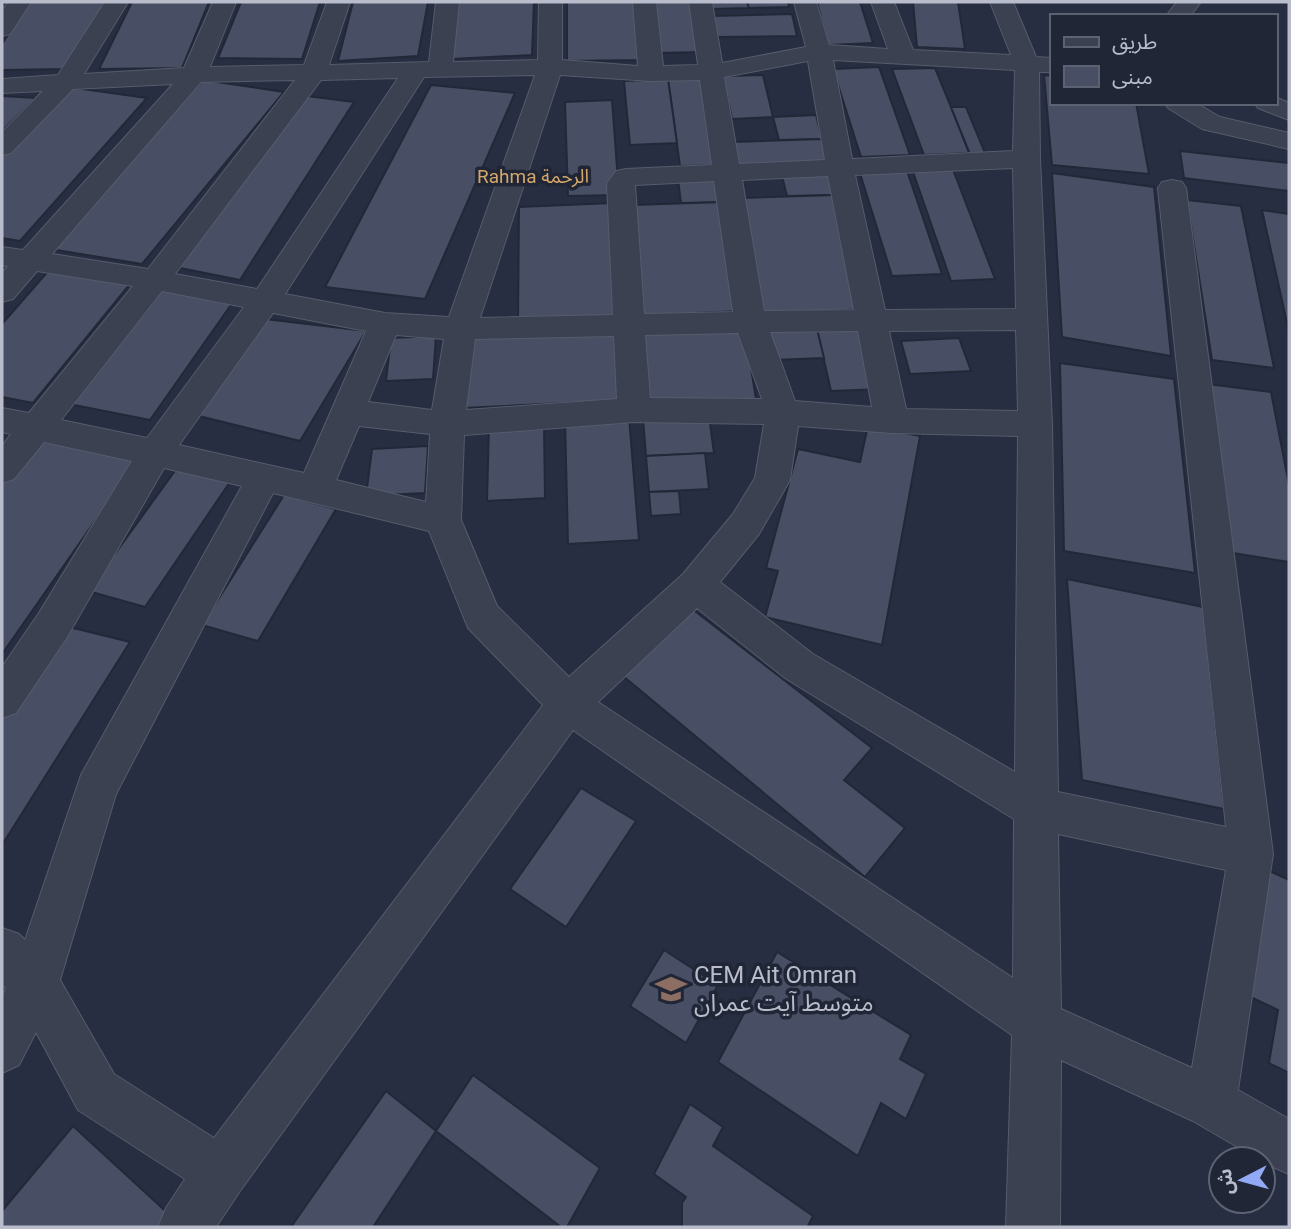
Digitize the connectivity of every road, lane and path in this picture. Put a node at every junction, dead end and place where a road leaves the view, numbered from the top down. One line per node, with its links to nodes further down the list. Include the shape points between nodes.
1 (19, 2): 12 (street)
2 (116, 2): 22 (street)
3 (224, 2): 21 (street)
4 (338, 2): 18 (street)
5 (447, 2): 17 (street)
6 (551, 2): 16 (street)
7 (645, 2): 20 (street)
8 (700, 2): 19 (street)
9 (805, 2): 13 (street)
10 (883, 2): 14 (street)
11 (1002, 2): 15 (street)
12 (2, 29)
13 (819, 52): 14 (street); 19 (street); 30 (street)
14 (903, 56): 15 (street)
15 (1039, 66): 29 (street)
16 (550, 67): 17 (street); 20 (street); 42 (street)
17 (428, 70): 18 (street); 36 (street)
18 (314, 72): 21 (street); 34 (street)
19 (711, 72): 20 (street); 31 (street)
20 (652, 74)
21 (194, 75): 22 (street); 33 (street)
22 (66, 82): 23 (street); 28 (street)
23 (2, 86)
24 (1180, 105): 27 (street, via 1211,123)
25 (1272, 105): 26 (street)
26 (1289, 112)
27 (1289, 141)
28 (2, 147)
29 (1026, 159): 30 (street); 37 (street)
30 (840, 168): 31 (street); 38 (street)
31 (728, 172): 39 (street); 41 (street, via 626,177 621,183)
32 (1172, 188): 60 (street)
33 (15, 258): 34 (street); 35 (street)
34 (155, 280): 36 (street); 50 (street)
35 (2, 292)
36 (264, 303): 40 (street); 51 (street)
37 (1031, 319): 38 (street); 49 (street)
38 (872, 320): 39 (street); 47 (street)
39 (750, 322): 41 (street); 45 (street)
40 (385, 324): 42 (street); 44 (street)
41 (627, 327): 42 (street); 43 (street)
42 (461, 329): 48 (street)
43 (634, 410): 45 (street); 48 (street)
44 (348, 412): 48 (street); 54 (street)
45 (783, 412): 47 (street); 56 (street, via 772,480 746,524)
46 (2, 420): 50 (street)
47 (892, 421): 49 (street)
48 (447, 424): 55 (street)
49 (1035, 424): 59 (street)
50 (35, 427): 51 (street); 52 (street)
51 (155, 453): 53 (street); 57 (street, via 53,625)
52 (2, 470)
53 (264, 477): 54 (street); 61 (street, via 96,789)
54 (315, 488): 55 (street)
55 (443, 520): 58 (street, via 482,616)
56 (696, 585): 58 (street); 59 (street, via 800,666)
57 (2, 700)
58 (568, 704): 62 (street); 66 (street)
59 (1036, 808): 60 (street); 62 (street)
60 (1251, 854): 64 (street)
61 (18, 967): 63 (street); 66 (street, via 96,1092)
62 (1037, 1023): 64 (street); 68 (street)
63 (2, 1048)
64 (1211, 1103): 65 (street)
65 (1289, 1148)
66 (221, 1172): 67 (street)
67 (184, 1227)
68 (1033, 1227)

